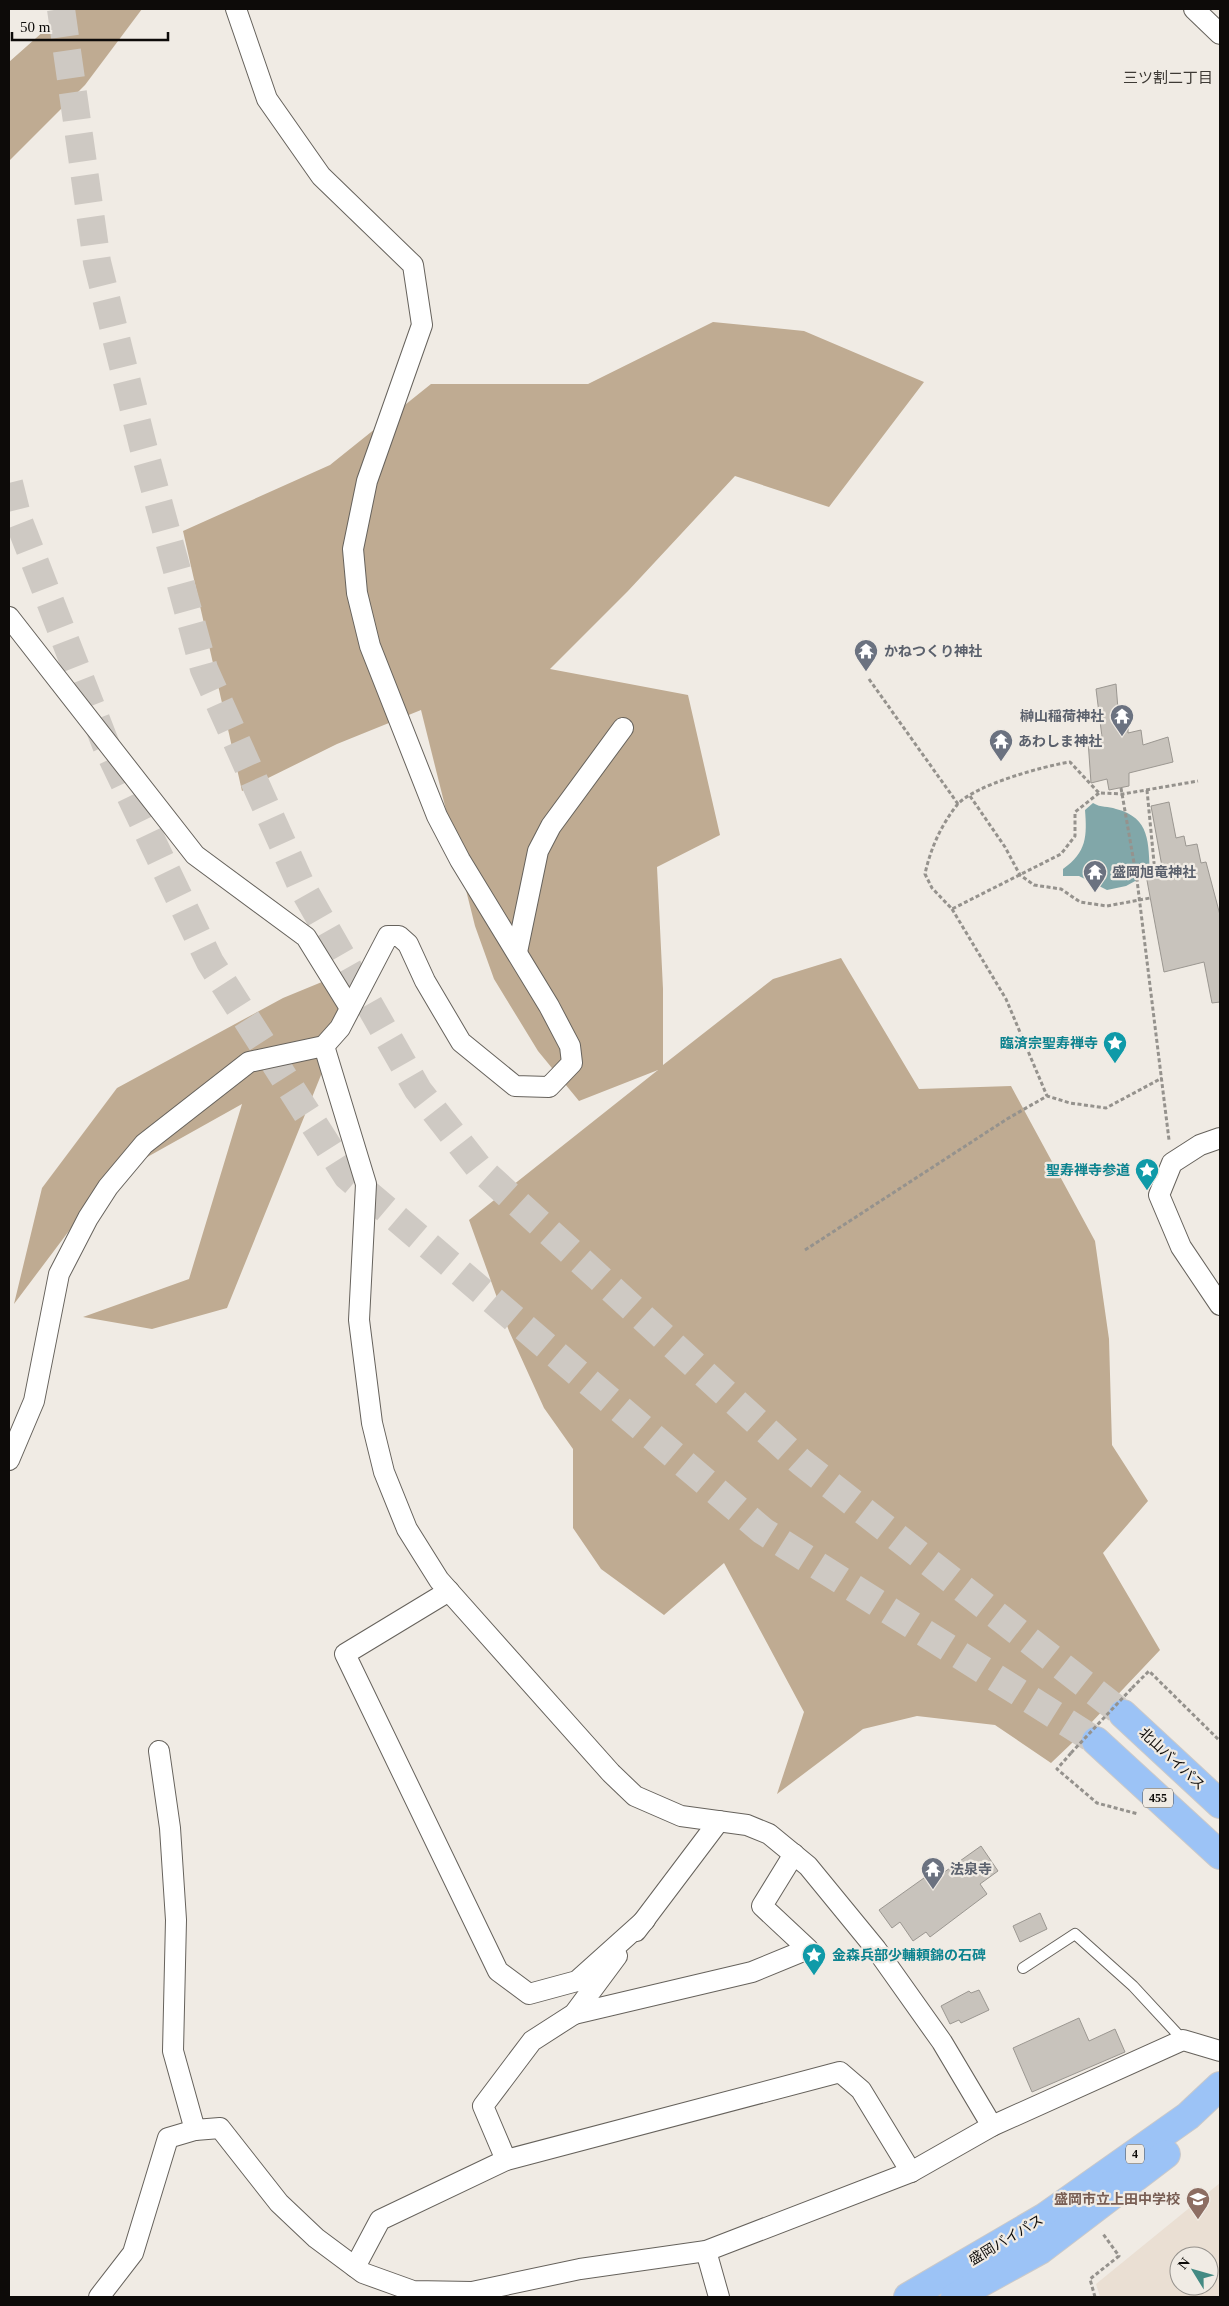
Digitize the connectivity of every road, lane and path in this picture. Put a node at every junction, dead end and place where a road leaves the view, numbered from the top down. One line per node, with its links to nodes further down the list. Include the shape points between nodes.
1 (236, 9): 19 (street, via 267,99 321,176 413,265 422,325 367,481 354,549 357,593 370,646 437,816)
2 (1194, 9): 3 (street)
3 (1220, 34)
4 (9, 617): 20 (street, via 195,855 306,937)
5 (869, 679): 13 (path)
6 (623, 728): 19 (street, via 551,826 538,851)
7 (1198, 781): 9 (path)
8 (1121, 788): 11 (path)
9 (1147, 790): 11 (path); 14 (path)
10 (1099, 793): 11 (path); 12 (path, via 1070,762 1016,776); 15 (path, via 1076,812 1075,836 1061,854)
11 (1123, 794): 17 (path)
12 (970, 796): 13 (path); 15 (path, via 1005,847)
13 (958, 804): 18 (path, via 930,851 924,874)
14 (1155, 873)
15 (1020, 876): 17 (path, via 1034,885 1062,889 1080,902 1107,906); 18 (path)
16 (1150, 898): 17 (path)
17 (1140, 900): 22 (path)
18 (952, 909): 23 (path, via 1006,999)
19 (517, 952): 20 (street, via 570,1046 572,1063 549,1088 515,1086 460,1042 408,944 399,936 388,936 383,942)
20 (350, 1008): 21 (street, via 340,1028)
21 (324, 1046): 28 (street, via 248,1062 144,1144 108,1187 88,1218 60,1274 34,1401); 29 (street, via 366,1184 359,1320 372,1422 384,1472 407,1529)
22 (1162, 1078): 23 (path, via 1106,1108); 25 (path)
23 (1047, 1096): 26 (path)
24 (1220, 1138): 25 (street, via 1200,1145)
25 (1172, 1163): 27 (street, via 1159,1195 1181,1247)
26 (805, 1250)
27 (1220, 1305)
28 (9, 1460)
29 (449, 1592): 36 (street, via 635,1796 681,1816); 39 (street, via 345,1654 498,1971 529,1994 577,1981)
30 (1123, 1714): 34 (highway, 北山バイパス)
31 (1096, 1741): 38 (highway, 455)
32 (1220, 1741): 35 (path, bridge, via 1149,1671 1057,1768 1097,1803)
33 (159, 1751): 47 (street, via 170,1828 176,1920 173,2051)
34 (1220, 1804)
35 (1142, 1815)
36 (719, 1821): 37 (street, via 747,1825 769,1834); 39 (street)
37 (794, 1854): 41 (street, via 762,1906 808,1949 752,1972); 46 (street, via 808,1866 876,1949 942,2042)
38 (1220, 1855)
39 (645, 1920): 41 (street)
40 (1023, 1968): 42 (lane, via 1074,1934 1132,1986)
41 (574, 2014): 48 (street, via 532,2040 482,2106)
42 (1183, 2040): 43 (street); 46 (street)
43 (1220, 2051)
44 (1220, 2086): 55 (highway, 盛岡バイパス / 4, via 1188,2116 1045,2217)
45 (1220, 2111): 56 (highway, 盛岡バイパス / 4, via 1090,2215 1040,2250)
46 (992, 2126): 49 (street)
47 (195, 2130): 52 (street, via 220,2128 279,2203 316,2238); 53 (street, via 168,2138 133,2253)
48 (506, 2160): 49 (street, via 840,2072 861,2090); 52 (street, via 380,2220)
49 (910, 2172): 51 (street)
50 (1103, 2234): 57 (path, via 1119,2256 1090,2279)
51 (706, 2251): 52 (street, via 580,2269 472,2292 413,2291); 54 (street)
52 (355, 2267)
53 (99, 2297)
54 (719, 2297)
55 (908, 2297)
56 (955, 2297)
57 (1095, 2297)

